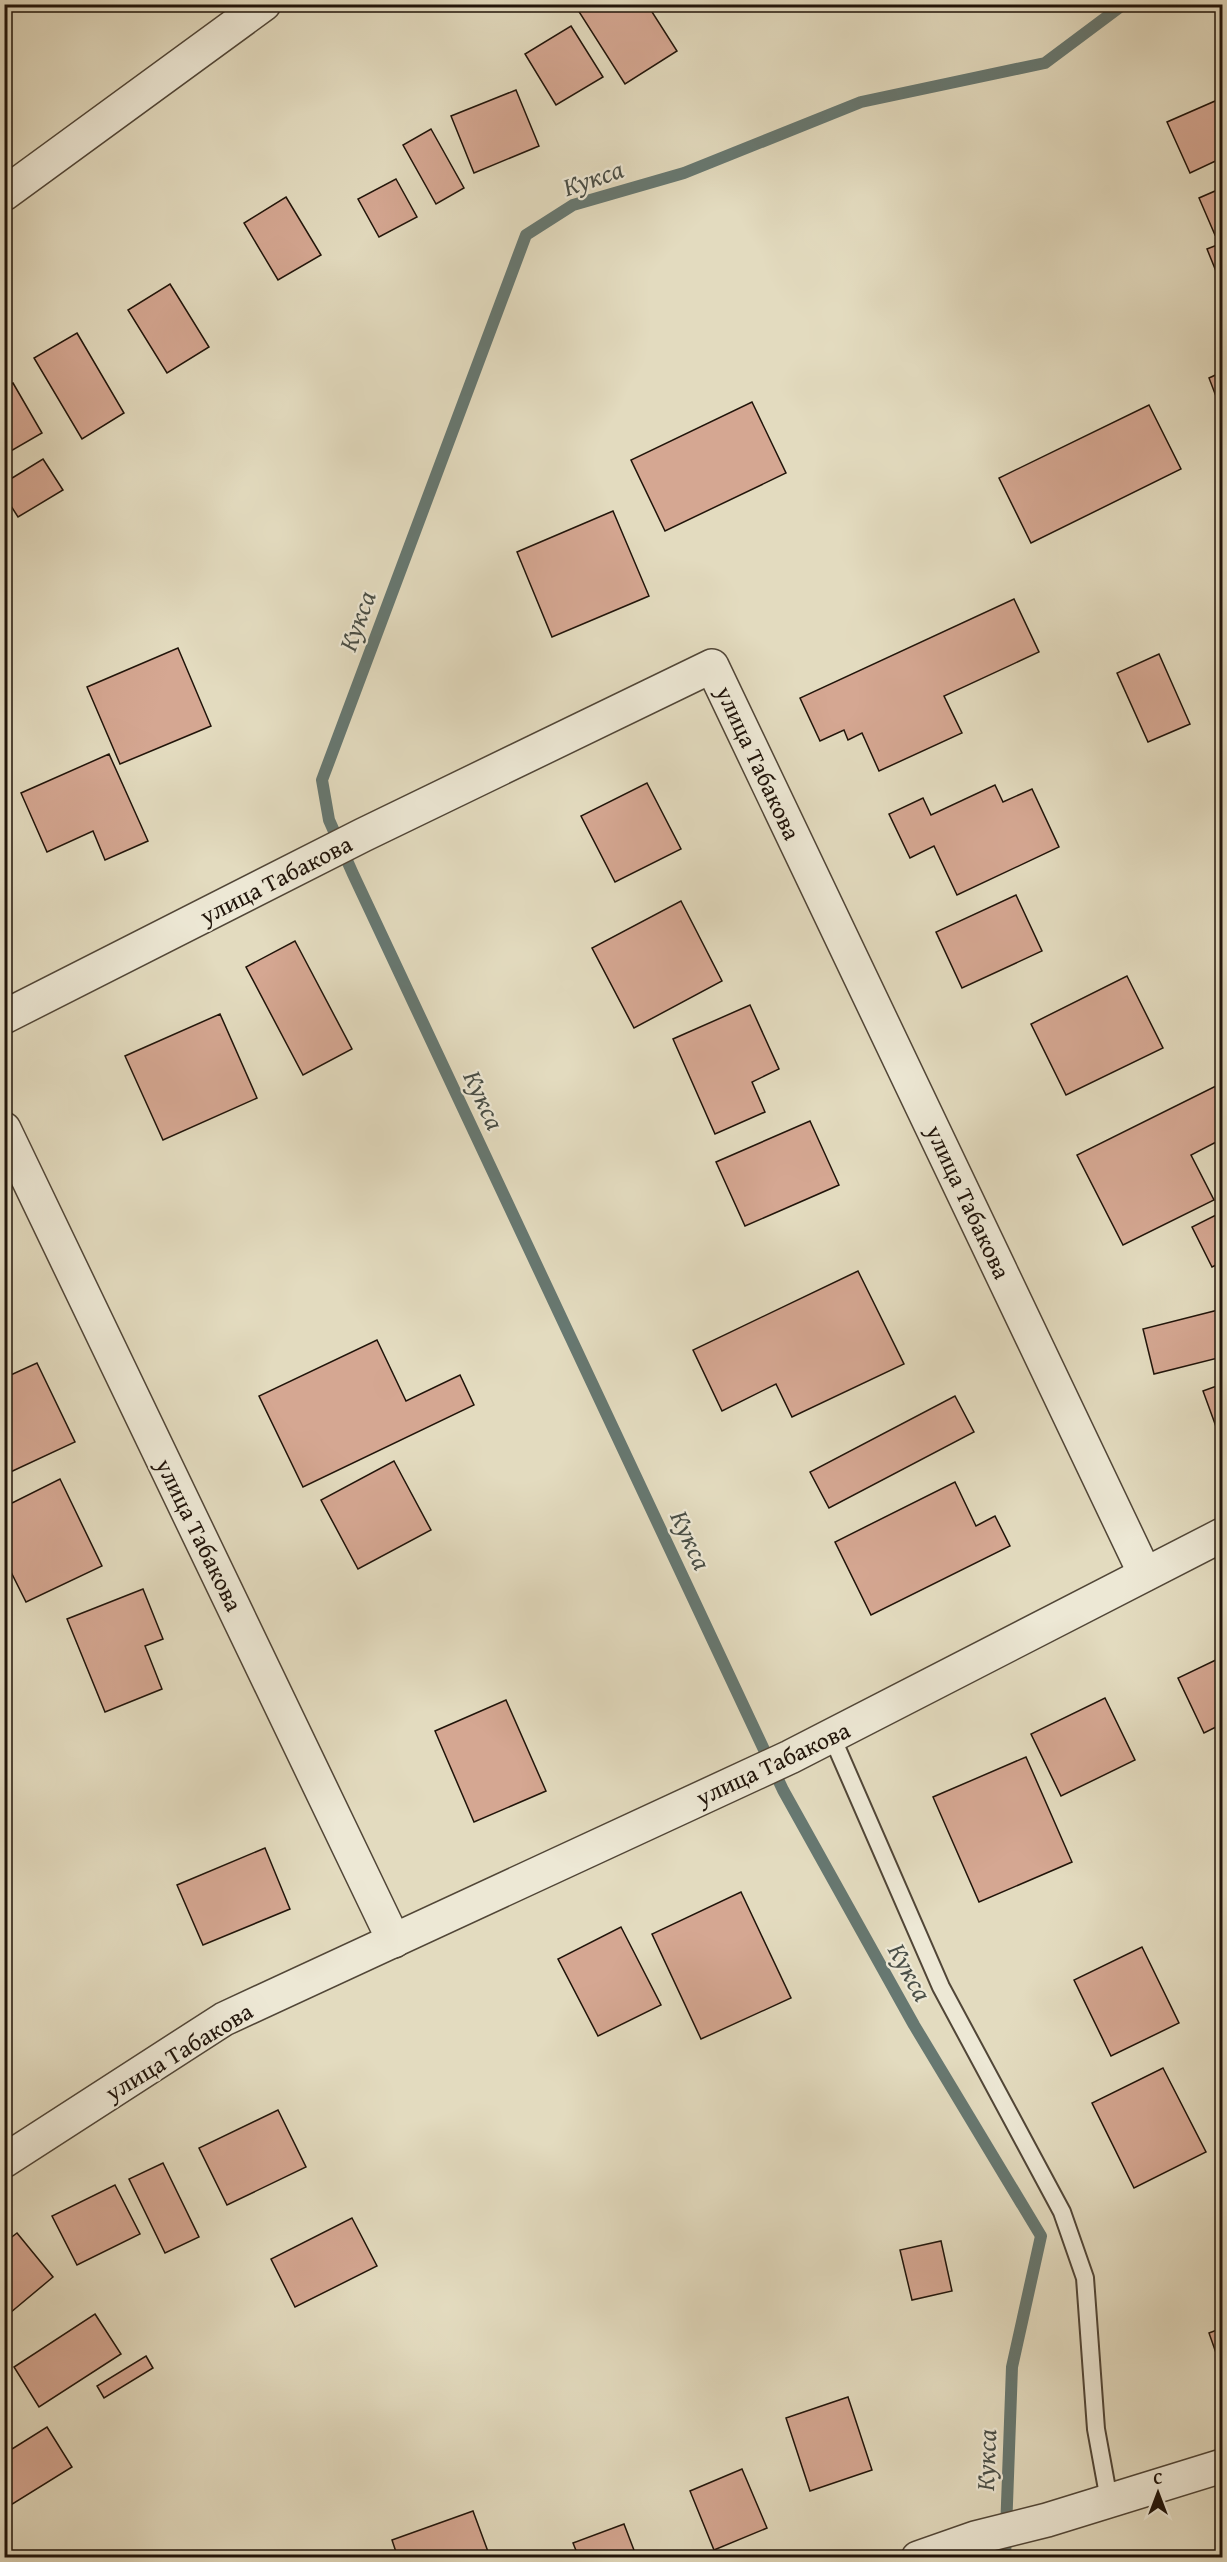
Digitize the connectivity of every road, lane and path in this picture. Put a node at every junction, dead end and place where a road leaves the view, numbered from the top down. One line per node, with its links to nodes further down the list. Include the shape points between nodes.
1 (264, 4): 2 (street)
2 (4, 194)
3 (4, 1017): 6 (street, улица Табакова, via 363,835 712,666)
4 (4, 1129): 8 (street, улица Табакова)
5 (1222, 1535): 6 (street, улица Табакова)
6 (1145, 1574): 7 (street, улица Табакова)
7 (832, 1737): 8 (street, улица Табакова); 11 (lane, via 941,1987 1062,2212 1085,2278 1096,2429)
8 (394, 1941): 9 (street, улица Табакова, via 224,2019)
9 (4, 2161)
10 (1222, 2466): 11 (street)
11 (1109, 2500): 12 (street)
12 (918, 2558)

